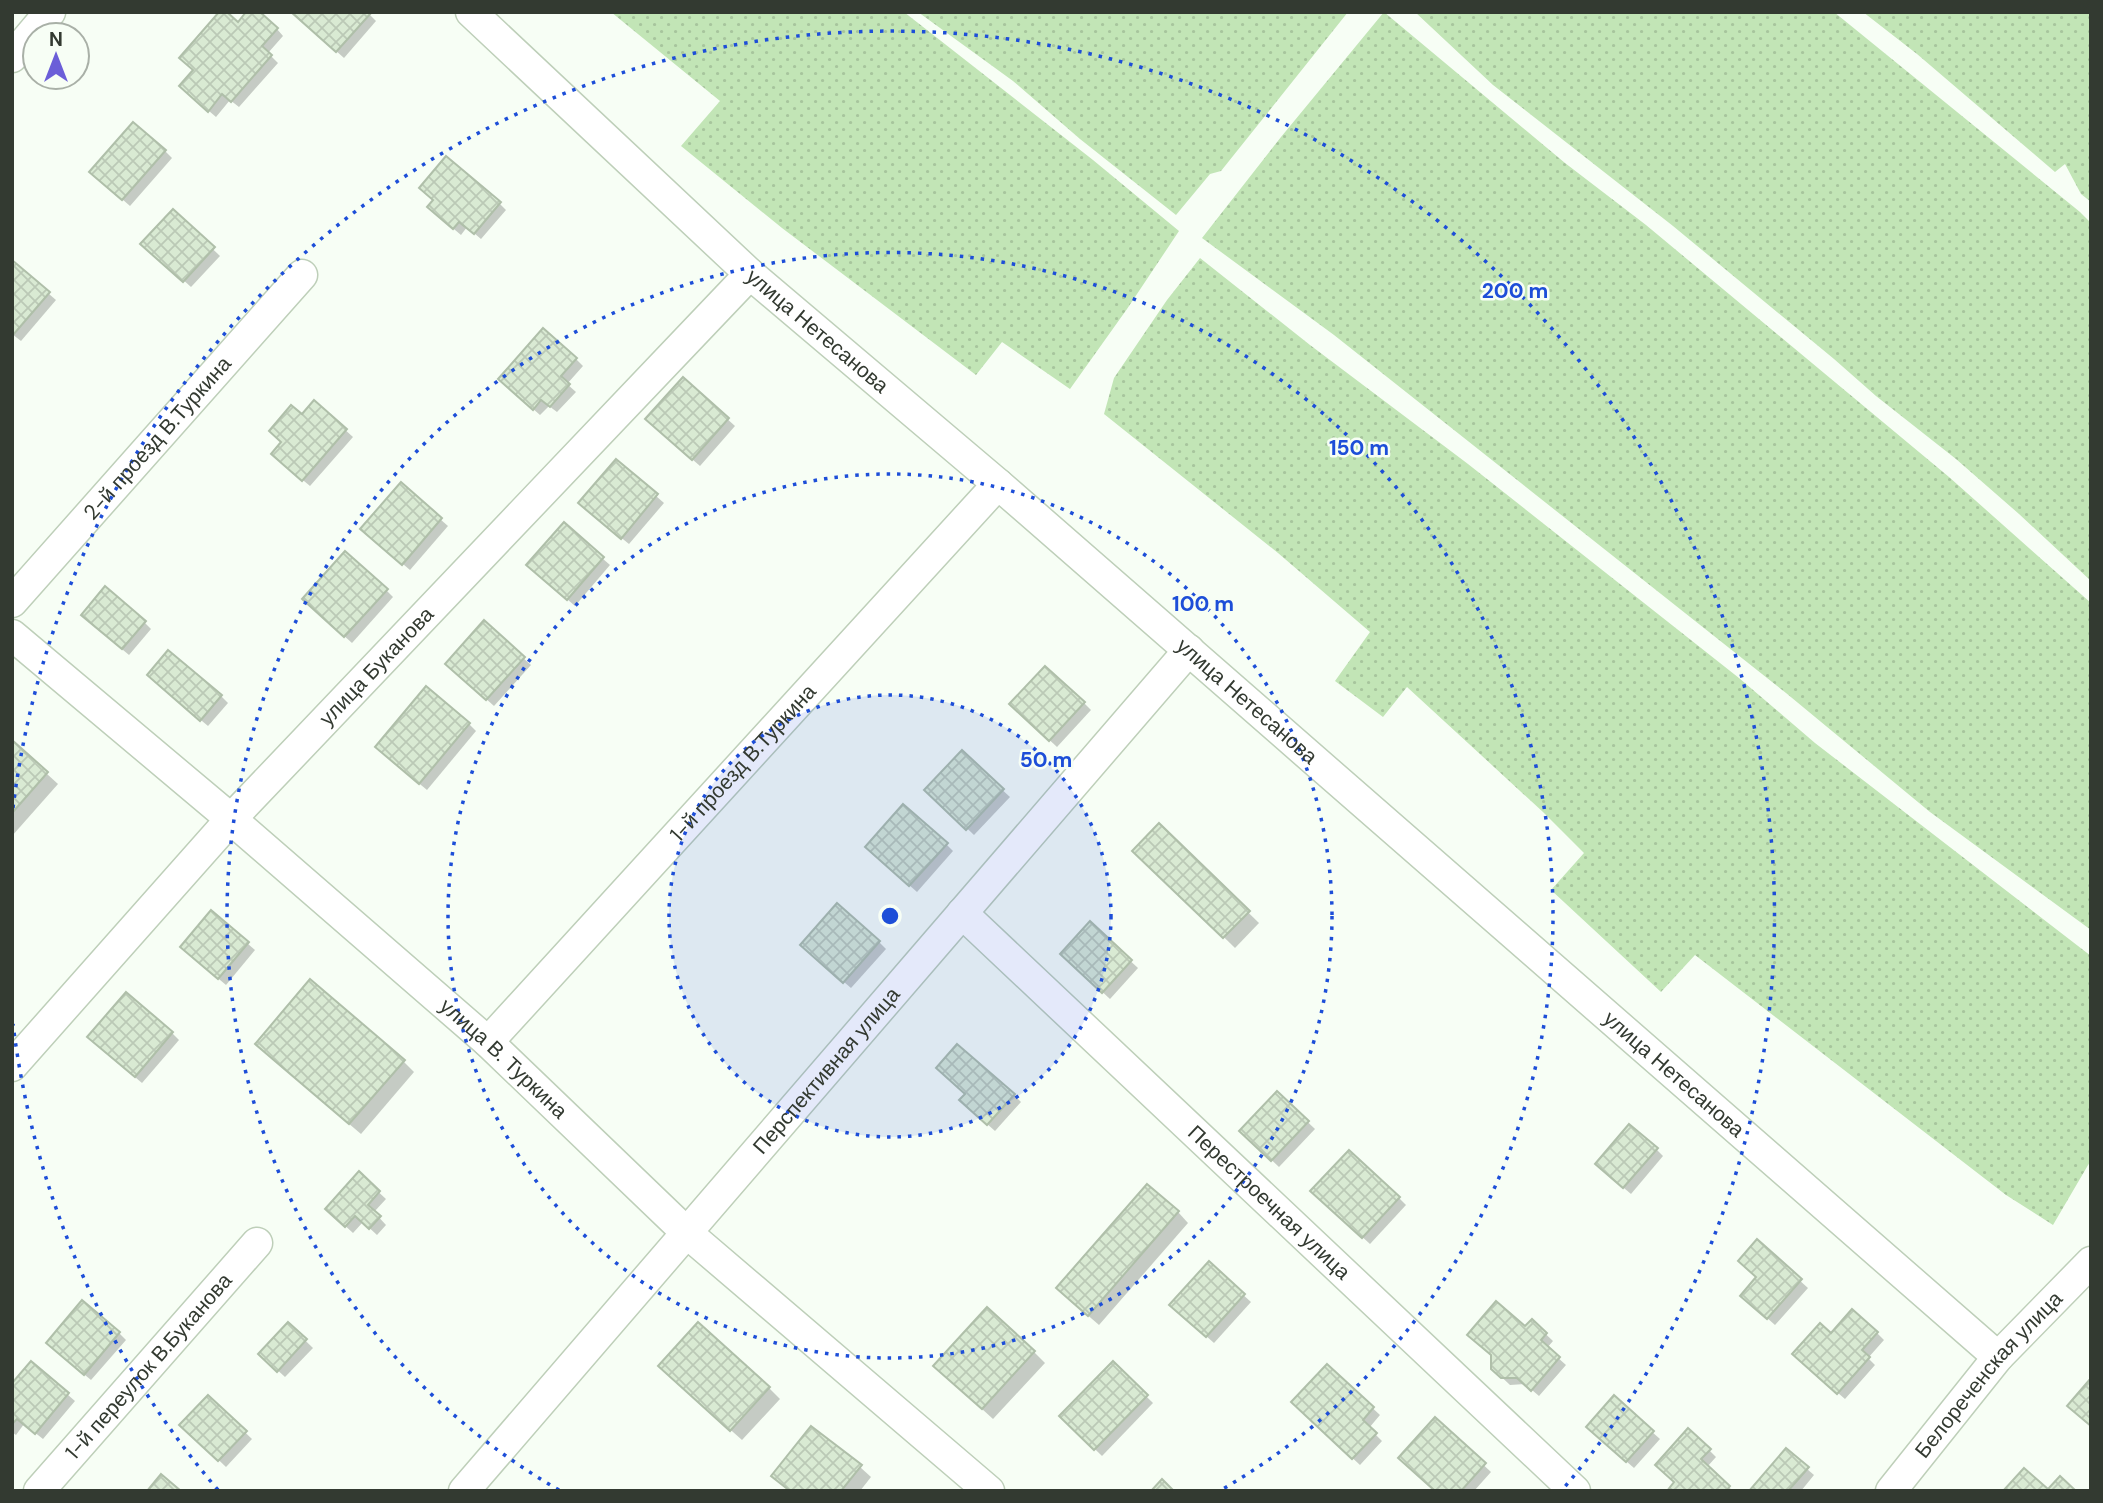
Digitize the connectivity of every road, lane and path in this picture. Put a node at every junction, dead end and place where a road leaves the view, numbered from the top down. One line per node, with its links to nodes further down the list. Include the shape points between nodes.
1 (50, 12): 3 (street)
2 (471, 12): 4 (street, улица Нетесанова)
3 (12, 57)
4 (750, 274): 6 (street, улица Нетесанова); 10 (street, улица Буканова)
5 (302, 275): 7 (street, 2-й проезд В.Туркина)
6 (998, 484): 9 (street, улица Нетесанова); 12 (street, 1-й проезд В.Туркина)
7 (12, 602)
8 (12, 635): 10 (street, улица В. Туркина)
9 (1189, 650): 11 (street, Перспективная улица); 17 (street, улица Нетесанова)
10 (232, 819): 12 (street, улица В. Туркина); 13 (street, улица Буканова)
11 (962, 914): 14 (street, Перспективная улица); 22 (street, Перестроечная улица)
12 (488, 1042): 14 (street, улица В. Туркина)
13 (12, 1066)
14 (687, 1233): 20 (street, Перспективная улица); 21 (street, улица В. Туркина)
15 (257, 1242): 19 (street, 1-й переулок В.Буканова)
16 (2091, 1262): 17 (street, Белореченская улица)
17 (1998, 1357): 18 (street, Белореченская улица)
18 (1905, 1486)
19 (40, 1491)
20 (464, 1491)
21 (989, 1491)
22 (1575, 1491)

